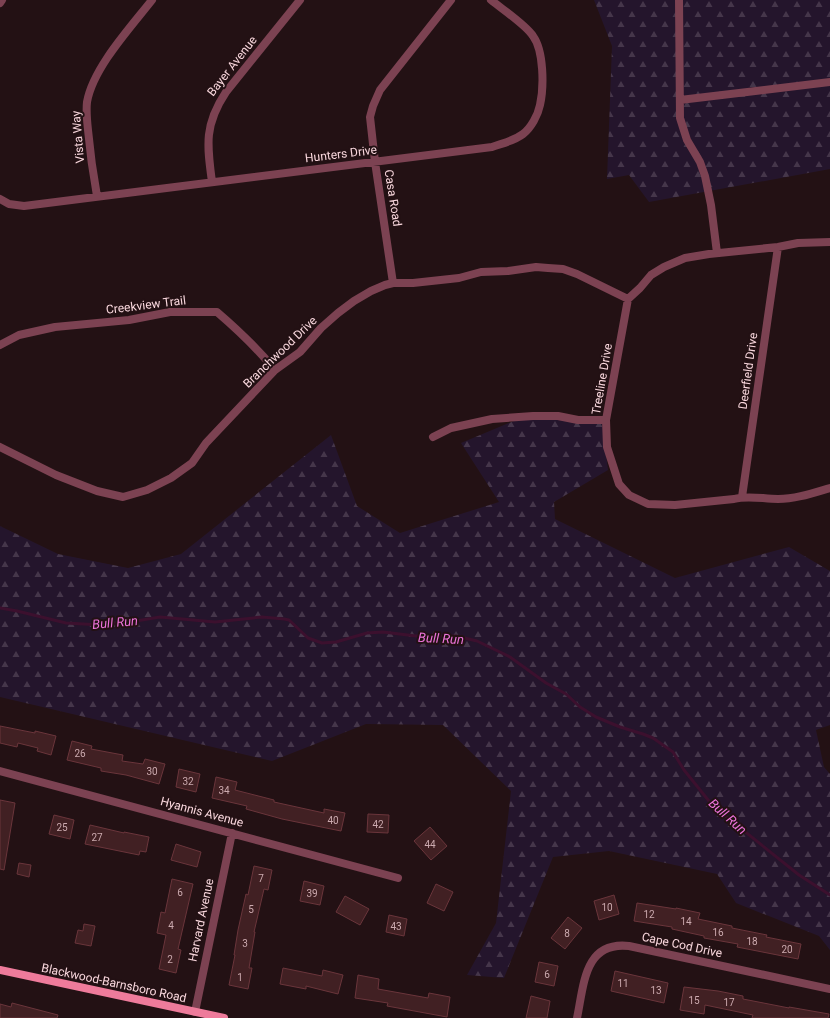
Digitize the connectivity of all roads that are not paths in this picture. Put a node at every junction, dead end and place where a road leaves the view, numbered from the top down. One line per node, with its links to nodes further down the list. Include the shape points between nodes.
1 (2, 0): 7 (street)
2 (152, 0): 12 (street, Vista Way, via 102,66 91,89 87,104 88,124)
3 (300, 0): 11 (street, Bayer Avenue, via 216,106 209,128)
4 (451, 0): 10 (street, Casa Road, via 380,90 370,117)
5 (491, 0): 10 (street, Hunters Drive, via 534,36 540,52 540,106 533,123 514,140 492,147)
6 (679, 0): 9 (street)
7 (0, 3)
8 (830, 82): 9 (street)
9 (680, 100): 16 (street, via 680,118 687,140 705,176)
10 (375, 162): 11 (street, Hunters Drive); 17 (street, Casa Road)
11 (212, 182): 12 (street, Hunters Drive)
12 (97, 196): 13 (street, Hunters Drive, via 24,206)
13 (0, 199)
14 (830, 242): 15 (street, via 798,243)
15 (778, 247): 16 (street); 25 (street, Deerfield Drive)
16 (717, 253): 18 (street, via 685,258 664,267 651,274)
17 (393, 283): 18 (street, Branchwood Drive, via 459,278 481,272 563,269); 20 (street, Branchwood Drive, via 354,301 321,328 300,352)
18 (628, 299): 21 (street, Treeline Drive)
19 (0, 345): 20 (street, Creekview Trail, via 19,335 55,327 129,320 170,312 217,312 246,337)
20 (275, 370): 23 (street, Branchwood Drive, via 206,443 192,463 171,478 147,490 123,496 97,491 56,475)
21 (606, 420): 22 (street, via 578,420 558,416 492,418 451,428); 25 (street, Treeline Drive, via 607,447 611,462 619,484 629,495 648,504 675,505)
22 (433, 437)
23 (0, 447)
24 (830, 488): 25 (street, Treeline Drive, via 780,499)
25 (742, 497)
26 (0, 771): 27 (street, Hyannis Avenue)
27 (232, 833): 28 (street, Hyannis Avenue); 31 (street, Harvard Avenue)
28 (398, 878)
29 (0, 970): 31 (main road, Blackwood-Barnsboro Road)
30 (830, 989): 33 (street, Cape Cod Drive, via 629,946 612,946 597,954 592,960)
31 (195, 1012): 32 (main road, Blackwood-Barnsboro Road)
32 (224, 1018)
33 (577, 1018)

